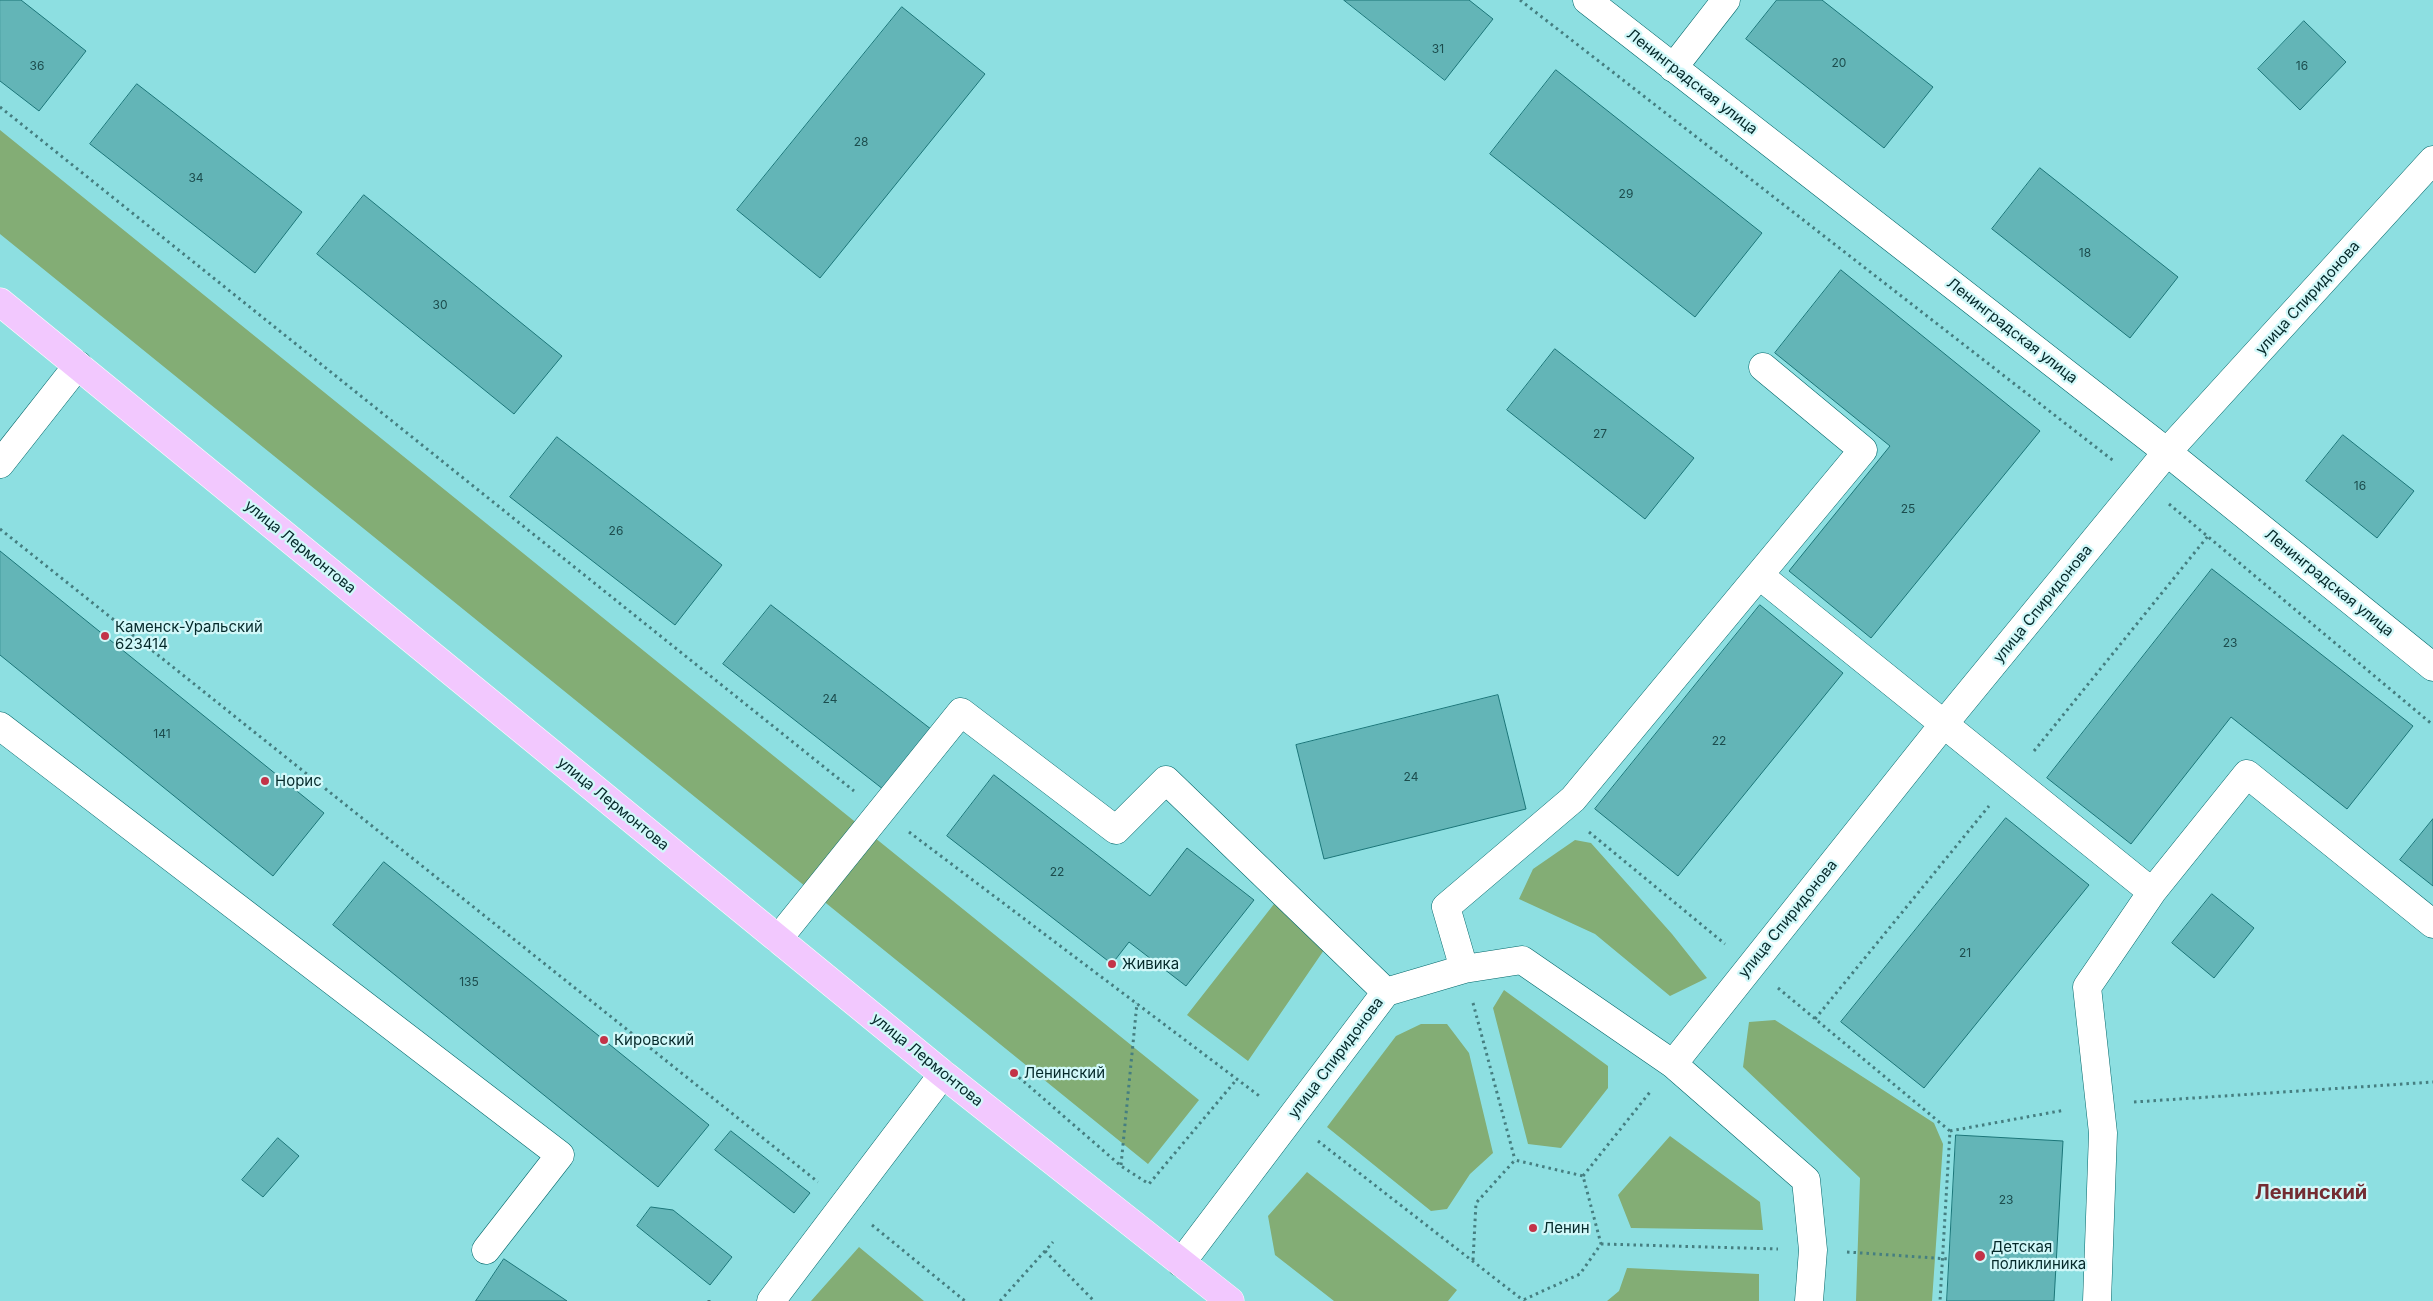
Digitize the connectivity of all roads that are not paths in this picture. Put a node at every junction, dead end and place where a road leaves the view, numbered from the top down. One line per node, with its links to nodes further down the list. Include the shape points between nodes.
1 (1588, 0): 3 (street, Ленинградская улица)
2 (1726, 0): 3 (street)
3 (1673, 68): 8 (street, Ленинградская улица)
4 (2433, 160): 8 (street, улица Спиридонова)
5 (0, 302): 6 (main road, улица Лермонтова)
6 (78, 365): 9 (street); 16 (main road, улица Лермонтова)
7 (1763, 367): 10 (street, via 1863,450)
8 (2167, 452): 11 (street, Ленинградская улица); 12 (street, улица Спиридонова)
9 (0, 464)
10 (1759, 575): 12 (street); 17 (street, via 1573,799 1446,907)
11 (2433, 667)
12 (1943, 725): 14 (street); 19 (street, улица Спиридонова)
13 (0, 726): 21 (street, via 560,1155)
14 (2152, 892): 15 (street, via 2248,774); 26 (street, via 2087,987 2103,1133)
15 (2433, 924)
16 (778, 939): 18 (street, via 961,712 1116,830 1166,780); 20 (main road, улица Лермонтова)
17 (1464, 969): 18 (street, улица Спиридонова); 19 (street, улица Спиридонова, via 1522,960)
18 (1386, 992): 22 (street, улица Спиридонова)
19 (1673, 1064): 25 (street, улица Спиридонова, via 1806,1180 1813,1250)
20 (943, 1074): 22 (main road, улица Лермонтова); 23 (street)
21 (486, 1250)
22 (1181, 1263): 24 (main road, улица Лермонтова)
23 (771, 1301)
24 (1230, 1301)
25 (1809, 1301)
26 (2097, 1301)

